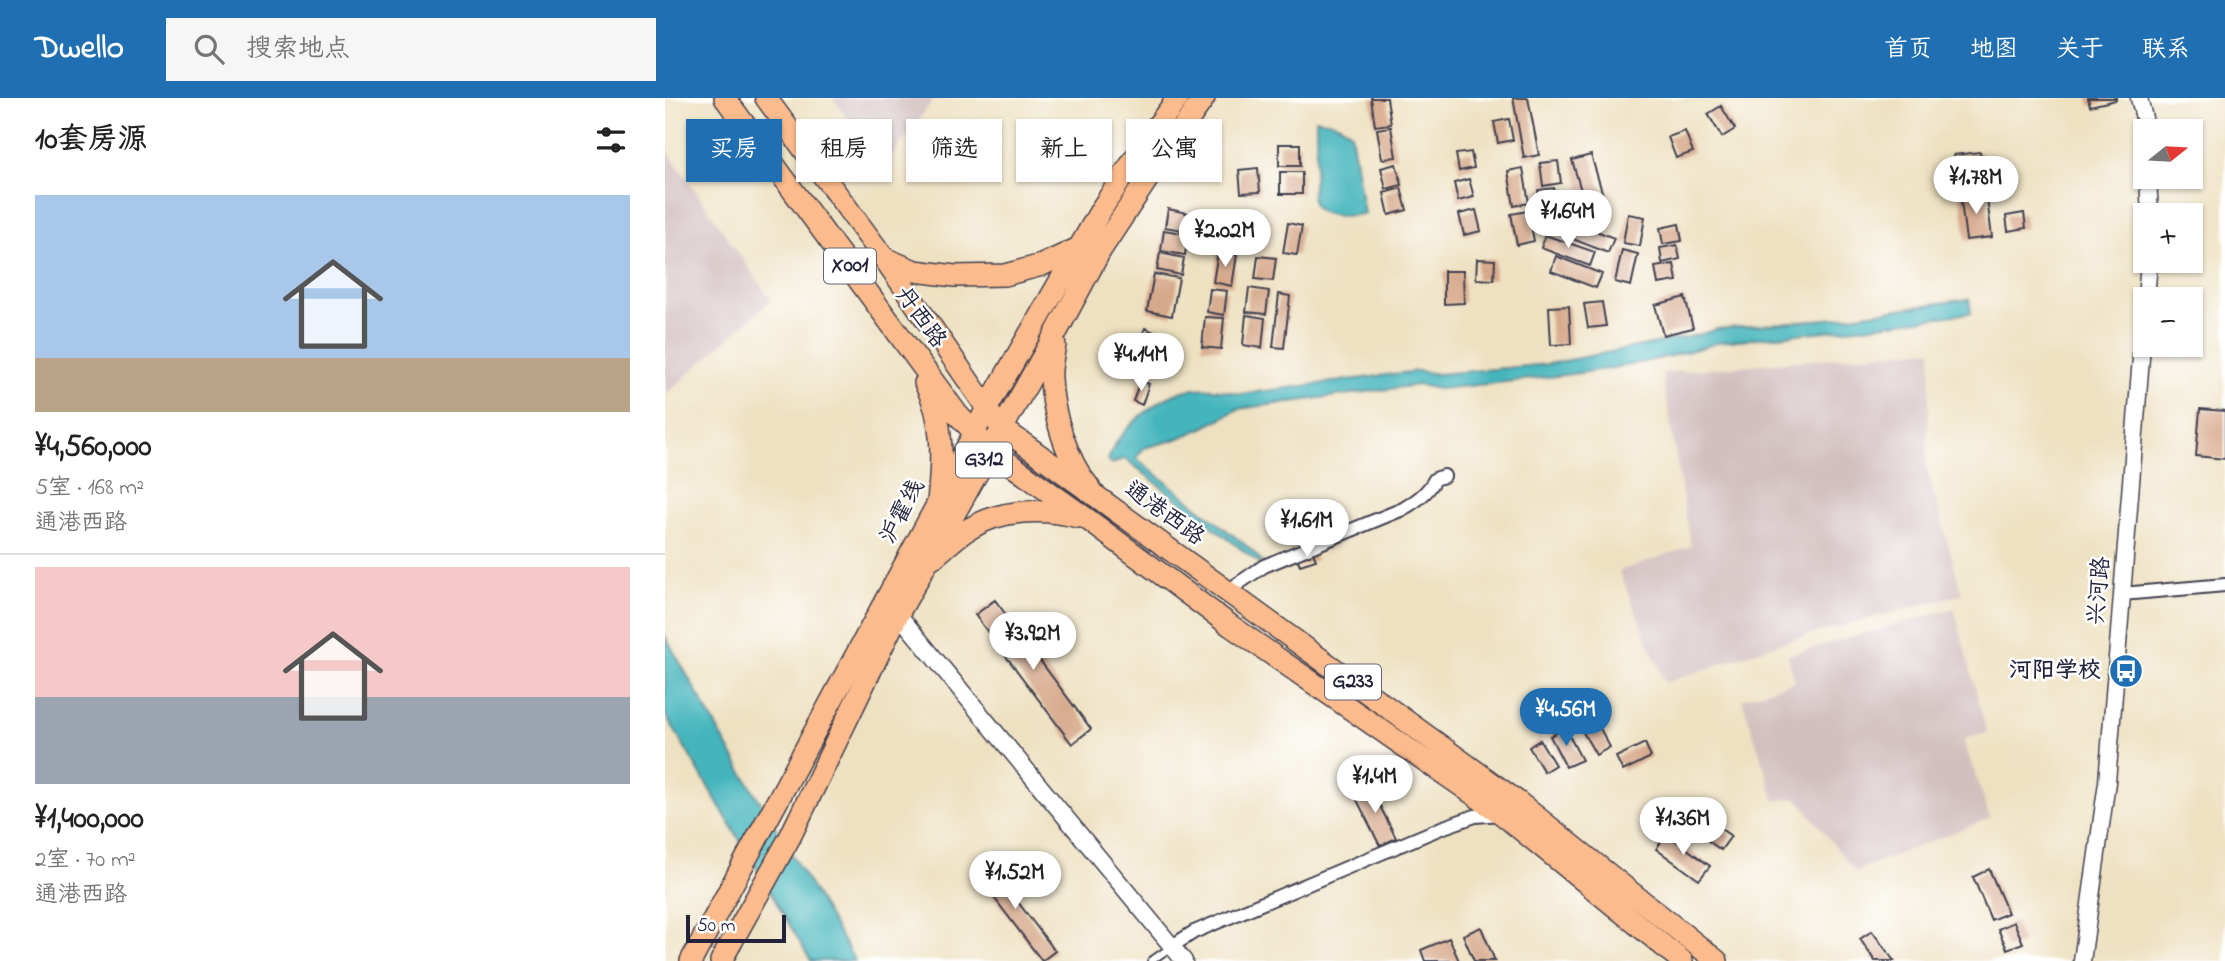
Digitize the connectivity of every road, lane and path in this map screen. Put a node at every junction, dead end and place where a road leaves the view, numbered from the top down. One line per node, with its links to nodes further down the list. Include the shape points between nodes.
1 (725, 98): 9 (main road, 丹西路 / X001)
2 (766, 98): 8 (main road, 丹西路 / X001)
3 (1178, 98): 7 (main road, 沪霍线 / G312, via 1102,208)
4 (1205, 98): 10 (main road, 沪霍线 / G312, via 1100,251)
5 (2139, 98): 6 (street)
6 (2144, 119)
7 (1081, 247): 8 (main road, via 1005,275 915,271); 12 (main road, 沪霍线 / G312)
8 (884, 258): 12 (main road, 丹西路 / X001)
9 (898, 332): 14 (main road, 丹西路 / X001); 18 (main road, via 933,398 942,439)
10 (1056, 333): 13 (main road, 沪霍线 / G312); 17 (main road, via 1051,375 1057,416 1075,465)
11 (2141, 357): 23 (street, 兴河路)
12 (987, 408): 13 (main road, 通港西路 / G233); 14 (main road, 沪霍线 / G312)
13 (1002, 428): 15 (main road, 沪霍线 / G312); 17 (main road, 通港西路 / G233)
14 (975, 433): 15 (main road, G233); 18 (main road, 沪霍线 / G312)
15 (989, 449): 19 (main road, G233); 20 (main road, 沪霍线 / G312)
16 (1444, 476): 22 (street, via 1403,509 1264,566)
17 (1102, 502): 22 (main road, 通港西路 / G233)
18 (938, 503): 27 (main road, 沪霍线 / G312)
19 (1087, 519): 20 (main road, via 1056,511 1012,513 970,528); 25 (main road, G233, via 1231,626)
20 (927, 562): 24 (main road, 沪霍线 / G312)
21 (2225, 585): 23 (street)
22 (1226, 592): 32 (main road, 通港西路 / G233, via 1518,802)
23 (2122, 594): 33 (street, 兴河路, via 2107,782)
24 (898, 614): 26 (street); 28 (main road, 沪霍线 / G312, via 790,837)
25 (1502, 814): 26 (street, via 1475,816 1441,828 1194,932); 31 (main road, G233)
26 (1173, 946): 29 (lane); 30 (street)
27 (691, 961)
28 (721, 961)
29 (1151, 961)
30 (1184, 961)
31 (1682, 961)
32 (1717, 961)
33 (2082, 961)

